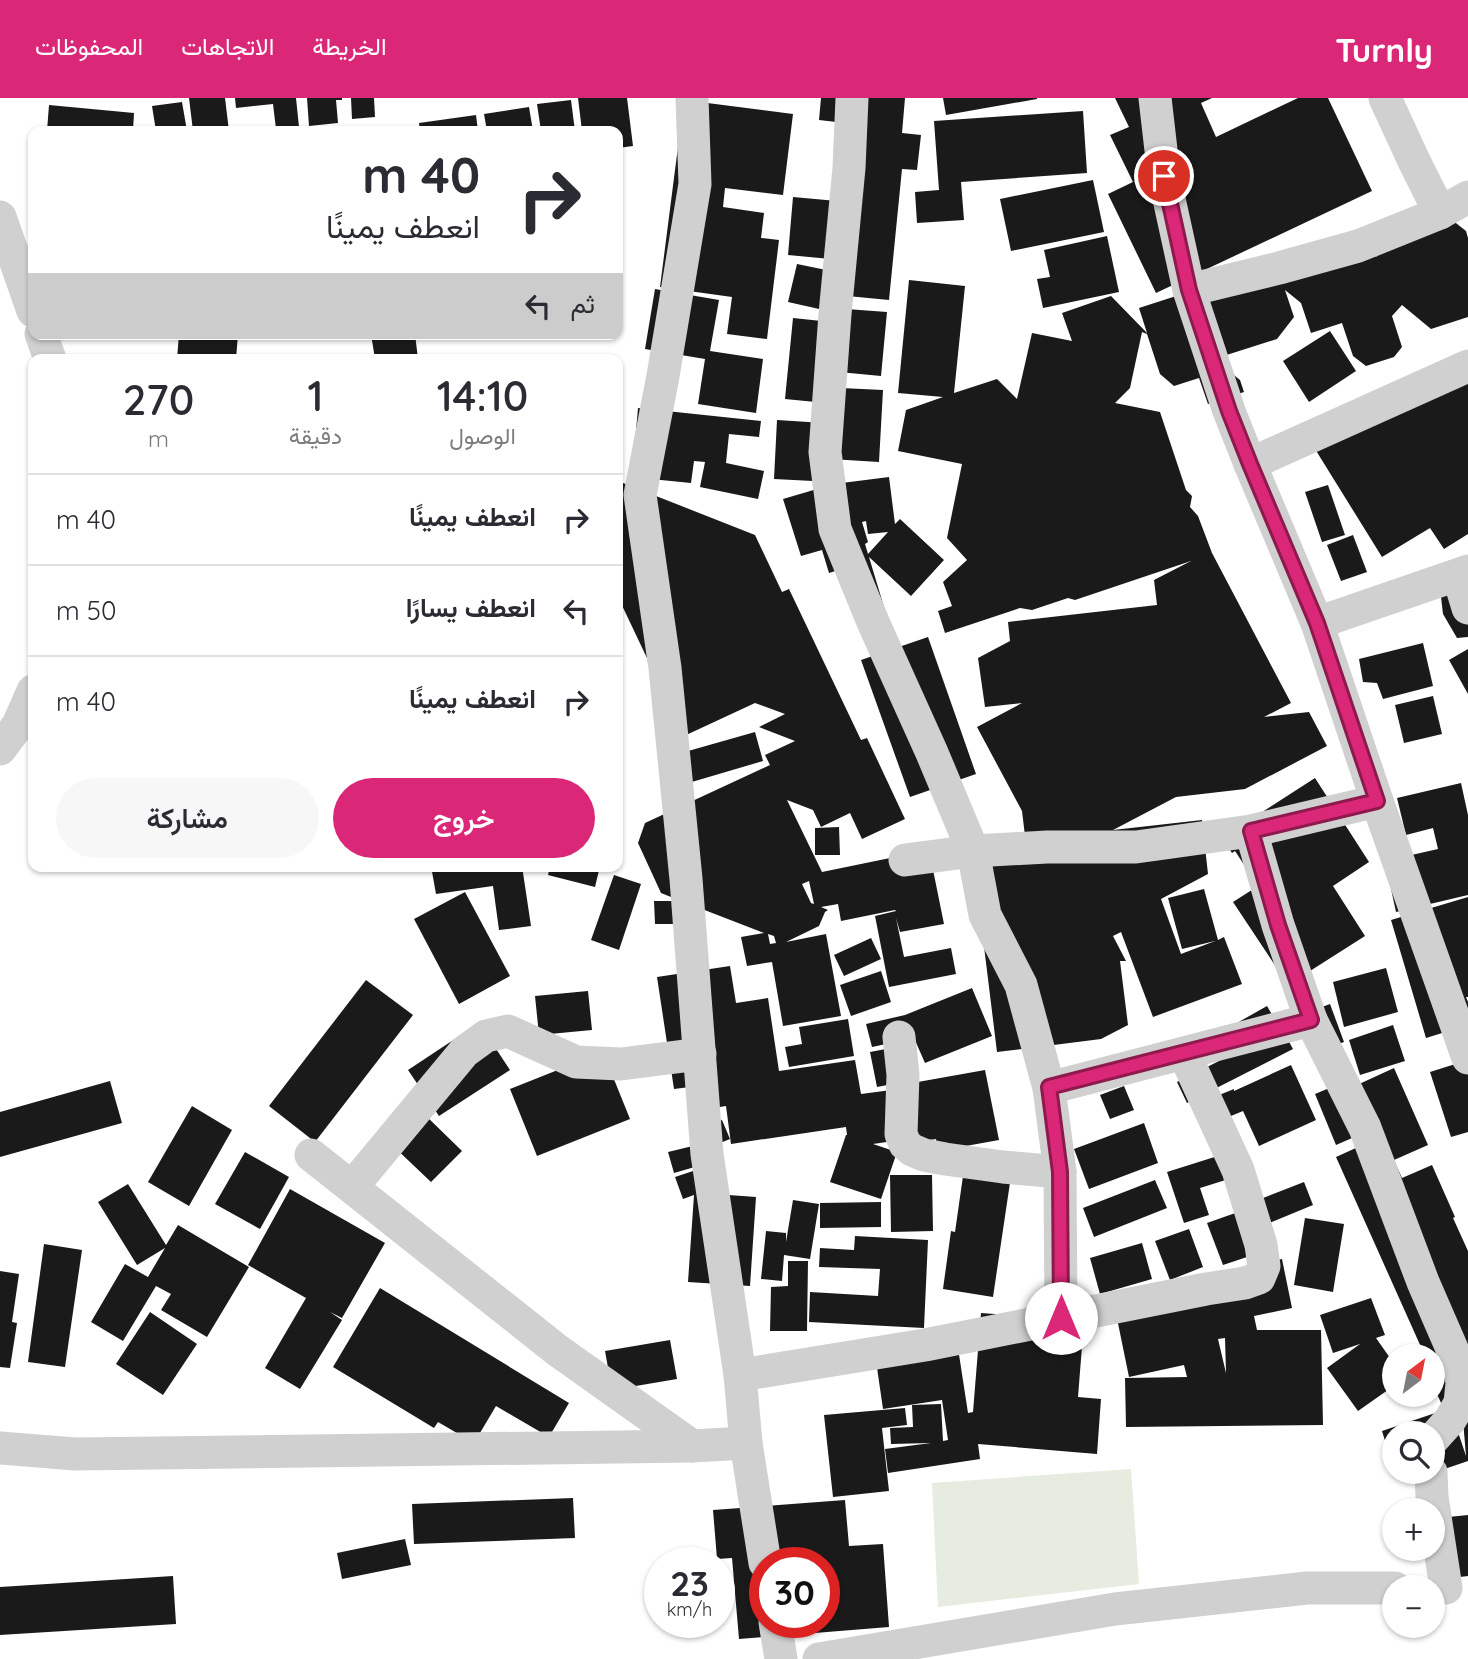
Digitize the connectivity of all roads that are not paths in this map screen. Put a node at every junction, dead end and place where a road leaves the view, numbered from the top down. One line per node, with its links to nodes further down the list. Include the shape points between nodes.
1 (692, 98): 22 (street, via 695,184 640,495 665,668)
2 (852, 98): 18 (street, via 825,452 835,529)
3 (1155, 98): 7 (street, via 1164,176)
4 (1385, 98): 5 (street, via 1414,162)
5 (1454, 205): 7 (street, via 1358,246)
6 (0, 217): 8 (street)
7 (1189, 290): 10 (street)
8 (28, 297)
9 (1468, 366): 10 (street)
10 (1250, 464): 13 (street)
11 (1463, 573): 12 (street); 13 (street)
12 (1468, 608)
13 (1317, 623): 16 (street)
14 (28, 702): 15 (street)
15 (0, 749)
16 (1377, 801): 17 (street); 24 (street)
17 (1251, 831): 18 (street, via 1136,847); 20 (street)
18 (973, 851): 19 (street); 25 (street, via 985,915 1021,985)
19 (905, 860)
20 (1311, 1020): 23 (street); 31 (street, via 1365,1128 1459,1365 1460,1403)
21 (899, 1037): 27 (street, via 901,1134 912,1150 945,1159)
22 (700, 1054): 28 (street, via 621,1064 576,1062 508,1031 486,1035 464,1052); 30 (street, via 707,1154)
23 (1184, 1054): 25 (street); 29 (street, via 1238,1170 1261,1245 1263,1272 1254,1281)
24 (1468, 1058)
25 (1049, 1087): 27 (street)
26 (312, 1154): 28 (street)
27 (1060, 1172): 29 (street)
28 (352, 1187): 33 (street, via 557,1350)
29 (1061, 1318): 30 (street)
30 (740, 1375): 32 (street)
31 (1445, 1426)
32 (746, 1443): 33 (street); 36 (street)
33 (692, 1446): 34 (street, via 75,1454)
34 (0, 1448)
35 (1431, 1484): 38 (street)
36 (762, 1547)
37 (1382, 1588): 41 (street, via 1307,1588 1115,1609)
38 (1449, 1588)
39 (778, 1638): 40 (street)
40 (781, 1659)
41 (819, 1659)

